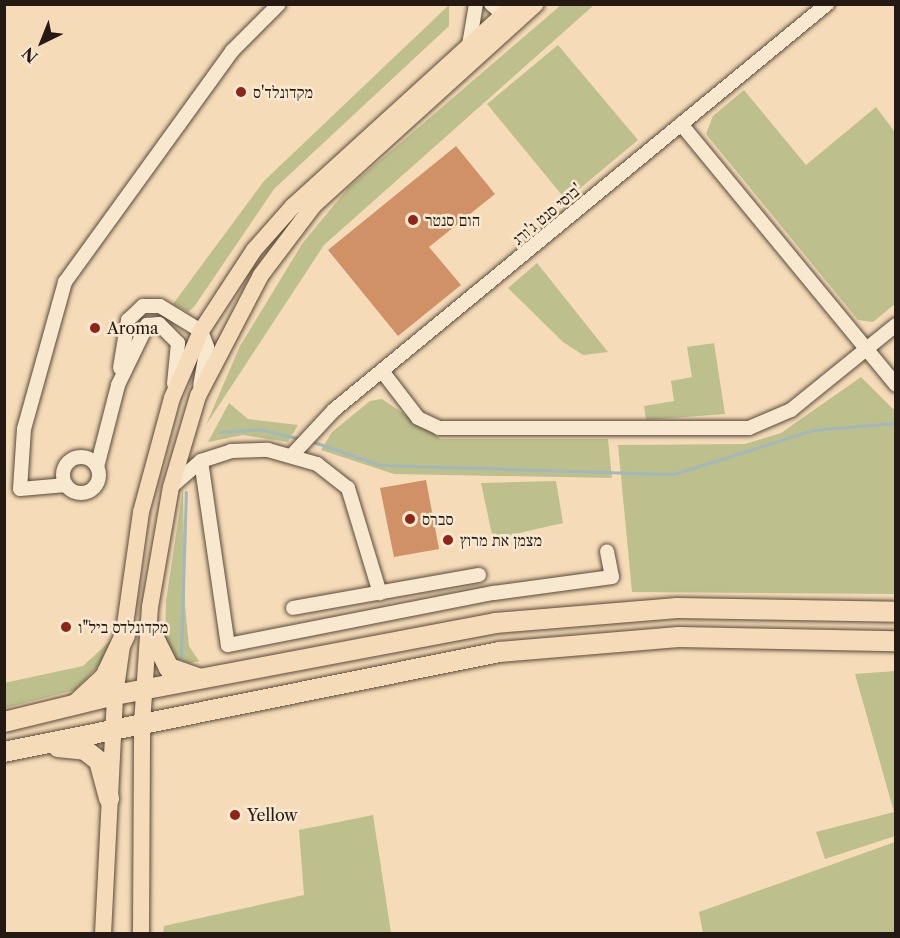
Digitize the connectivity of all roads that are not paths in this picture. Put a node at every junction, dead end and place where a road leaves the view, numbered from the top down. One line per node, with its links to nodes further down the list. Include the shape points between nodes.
1 (279, 4): 21 (street, via 232,51 65,282 24,429 20,489)
2 (476, 4): 6 (street)
3 (536, 4): 5 (main road)
4 (827, 4): 7 (street, בוסי סנט ג'ורג')
5 (507, 10): 6 (main road); 14 (main road, via 314,205 261,275)
6 (469, 45): 9 (main road, via 293,206 242,267)
7 (681, 124): 10 (street); 11 (street, בוסי סנט ג'ורג')
8 (896, 325): 10 (street)
9 (201, 331): 12 (street, via 160,306 135,310 123,340); 14 (street, via 207,348); 15 (main road)
10 (866, 349): 11 (street, via 779,418 749,428 439,428 417,418); 13 (street)
11 (382, 371): 17 (street, בוסי סנט ג'ורג', via 315,427)
12 (118, 385): 15 (street, via 141,329 159,324 178,343); 16 (street)
13 (896, 385)
14 (198, 396): 22 (main road)
15 (172, 398): 29 (main road, via 146,488)
16 (105, 430): 18 (street); 20 (street)
17 (295, 452): 19 (street, via 251,448); 25 (street, via 331,472 348,488)
18 (83, 457): 20 (street); 21 (street, via 68,464)
19 (201, 461): 22 (street); 23 (street, via 228,645 494,593 612,577)
20 (97, 467): 21 (street, via 92,489 75,492)
21 (66, 485)
22 (171, 487): 28 (main road)
23 (607, 551)
24 (479, 575): 25 (street)
25 (380, 592): 26 (street)
26 (293, 608)
27 (896, 612): 31 (highway, via 745,607 576,614 495,623)
28 (149, 628): 31 (highway, via 169,668 187,677); 32 (main road)
29 (125, 634): 33 (main road); 34 (highway, via 105,676)
30 (896, 641): 36 (highway, via 745,636 568,644 430,664)
31 (210, 679): 32 (highway)
32 (146, 690): 33 (highway); 36 (main road)
33 (115, 695): 34 (highway); 37 (main road)
34 (73, 707): 35 (highway)
35 (4, 722)
36 (142, 724): 37 (highway); 42 (main road)
37 (113, 730): 38 (highway); 40 (main road)
38 (38, 744): 39 (highway); 40 (highway, via 94,756)
39 (4, 752)
40 (109, 799): 41 (main road)
41 (103, 933)
42 (141, 933)

